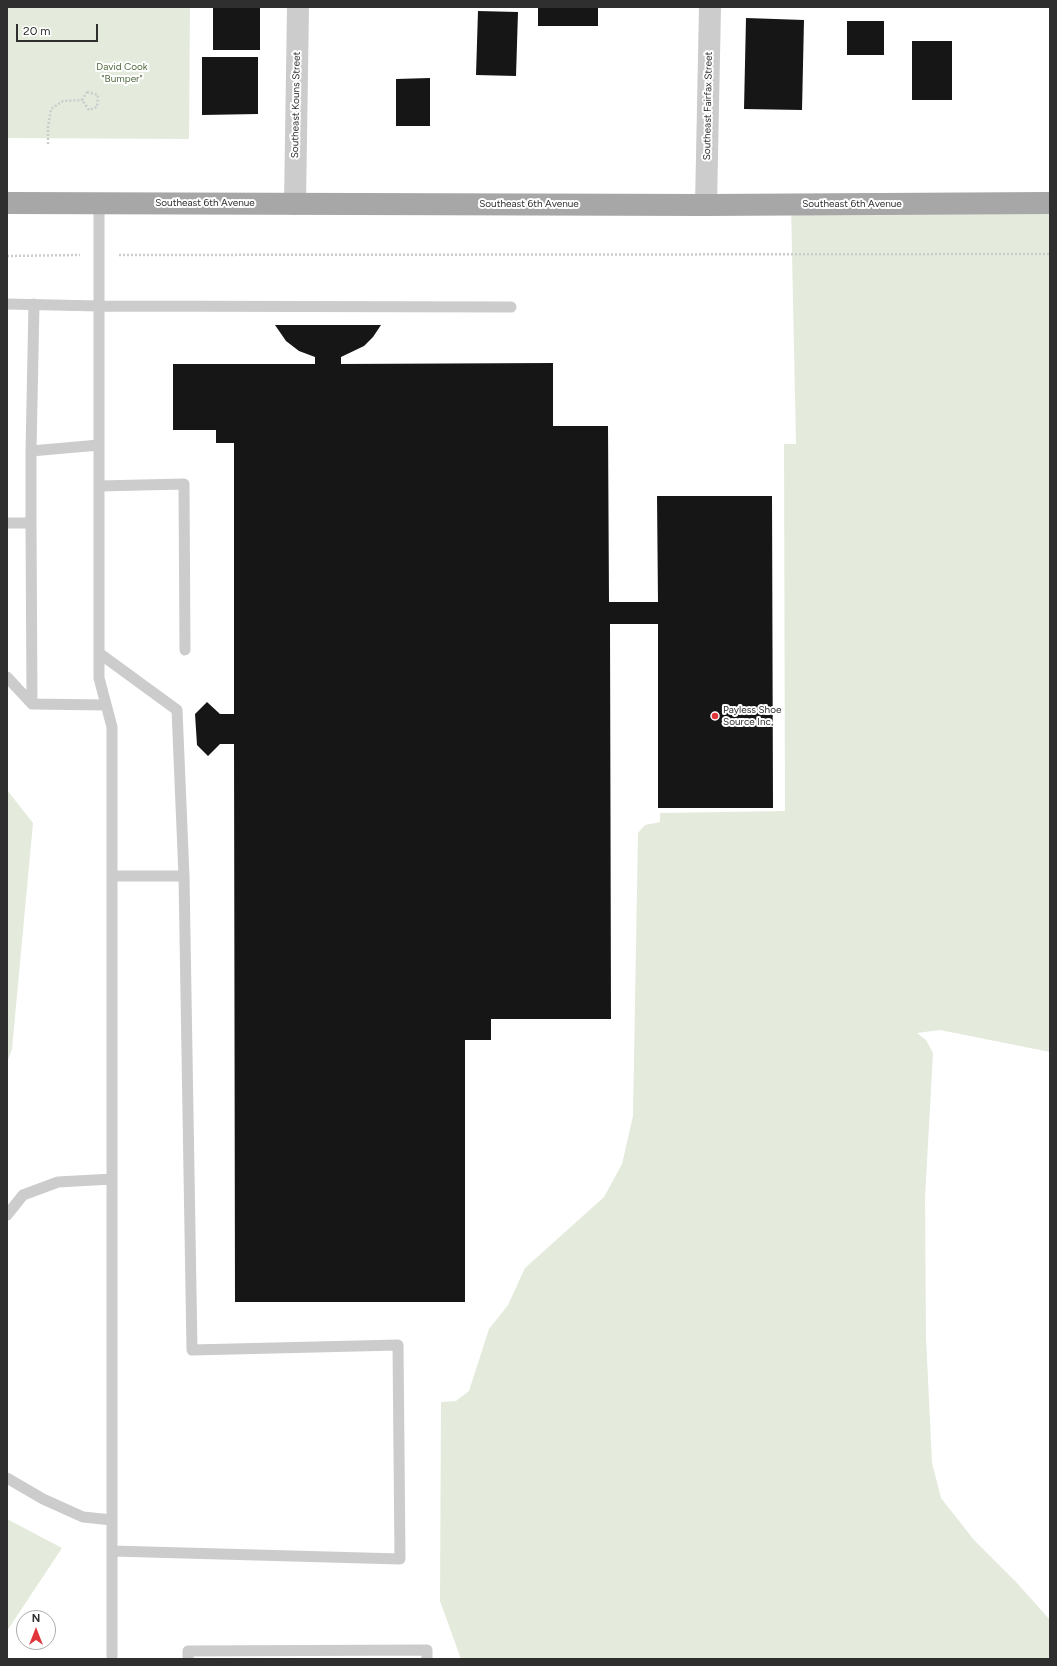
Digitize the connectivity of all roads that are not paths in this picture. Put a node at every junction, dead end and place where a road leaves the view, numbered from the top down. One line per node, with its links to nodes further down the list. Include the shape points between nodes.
1 (298, 7): 6 (street, Southeast Kouns Street)
2 (710, 7): 7 (street, Southeast Fairfax Street)
3 (100, 203): 5 (main road, Southeast 6th Avenue); 6 (main road, Southeast 6th Avenue); 10 (lane)
4 (1050, 203): 7 (main road, Southeast 6th Avenue)
5 (7, 204)
6 (295, 204): 7 (main road, Southeast 6th Avenue)
7 (706, 205)
8 (7, 304): 9 (lane)
9 (34, 304): 10 (lane); 13 (lane)
10 (100, 306): 11 (lane); 12 (lane)
11 (511, 307)
12 (100, 445): 13 (lane); 14 (lane)
13 (31, 451): 16 (lane)
14 (100, 486): 17 (lane, via 184,484); 18 (lane)
15 (7, 523): 16 (lane)
16 (31, 523): 20 (lane)
17 (185, 650)
18 (100, 653): 21 (lane, via 100,678); 23 (lane, via 177,710)
19 (7, 677): 20 (lane)
20 (32, 704): 21 (lane)
21 (106, 705): 22 (lane, via 112,727)
22 (112, 876): 23 (lane); 24 (lane)
23 (184, 876): 28 (lane, via 192,1350 398,1345 400,1559)
24 (112, 1179): 25 (lane, via 58,1182 23,1195); 27 (lane)
25 (7, 1215)
26 (7, 1478): 27 (lane, via 43,1499 83,1517)
27 (112, 1520): 28 (lane)
28 (112, 1551): 29 (lane)
29 (112, 1659)
30 (188, 1659): 31 (lane, via 188,1651 427,1650)
31 (427, 1659)

